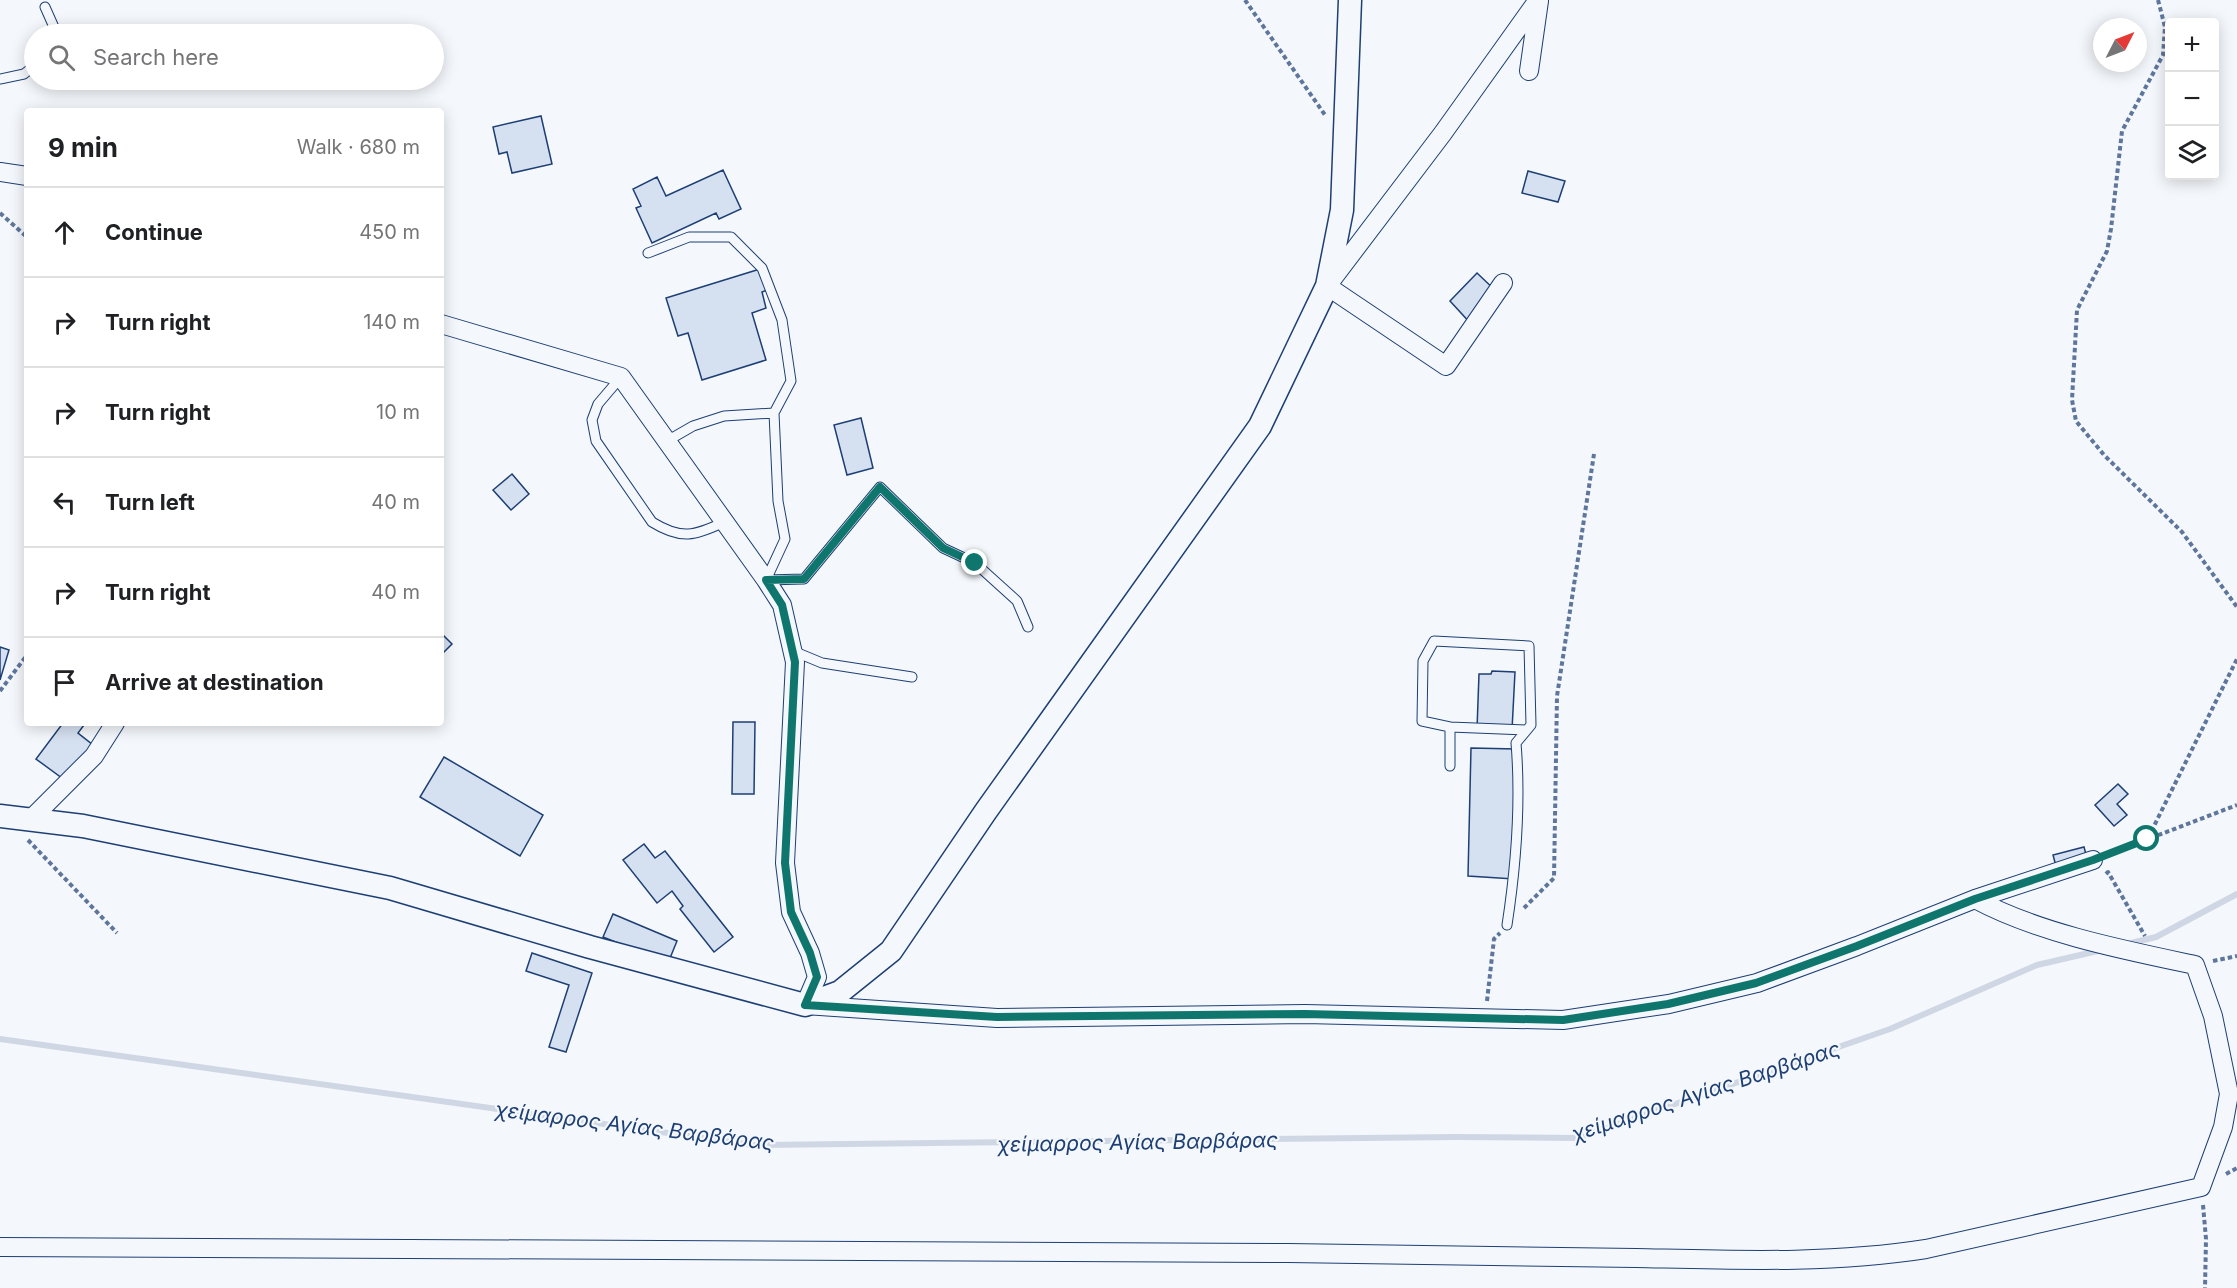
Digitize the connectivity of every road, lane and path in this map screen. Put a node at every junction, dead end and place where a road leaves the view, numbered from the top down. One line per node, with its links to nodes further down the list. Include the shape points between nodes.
1 (1245, 0): 10 (path)
2 (1350, 0): 10 (street)
3 (1539, 0): 7 (street); 17 (street)
4 (2158, 0): 25 (path, via 2165,27 2163,55 2122,131 2107,251 2078,310 2072,400 2076,421 2103,455 2182,532)
5 (45, 7): 6 (lane)
6 (53, 24)
7 (1529, 71)
8 (24, 74): 9 (lane)
9 (0, 79)
10 (1344, 142): 17 (street, via 1342,210)
11 (0, 172): 12 (street)
12 (24, 176)
13 (0, 213): 14 (path)
14 (24, 234)
15 (648, 253): 20 (lane, via 689,237 731,237 762,268 782,320 791,381)
16 (1503, 283): 17 (street, via 1446,366)
17 (1327, 286): 46 (street, via 1260,426 891,951 840,992)
18 (444, 328): 19 (street)
19 (621, 377): 21 (street); 23 (lane, via 598,404 592,420 596,441 652,522 685,535 701,533)
20 (774, 413): 21 (lane, via 724,416 693,426); 24 (lane, via 778,501 785,539)
21 (667, 441): 23 (street)
22 (1594, 454): 41 (path, via 1557,696 1554,878)
23 (724, 522): 24 (street)
24 (766, 580): 26 (lane, via 804,579 880,487 943,548 975,563 1009,593 1017,601); 27 (street, via 782,605)
25 (2237, 608)
26 (1028, 627)
27 (793, 651): 30 (lane, via 822,663); 46 (street, via 785,863 791,912 817,977)
28 (24, 659): 31 (path)
29 (2237, 659): 38 (path)
30 (912, 677)
31 (0, 691)
32 (113, 726): 37 (street, via 94,756)
33 (1450, 727): 34 (lane); 34 (lane, via 1422,722 1423,661 1434,641 1529,646 1531,725); 35 (lane)
34 (1526, 730): 41 (lane, via 1516,742 1514,879)
35 (1450, 766)
36 (2237, 805): 38 (path)
37 (17, 817): 43 (path, via 28,840); 46 (street, via 83,826 390,888 590,948)
38 (2147, 839): 39 (path)
39 (2093, 860): 40 (street); 42 (path, via 2101,877 2108,872)
40 (1975, 899): 45 (street, via 2003,914 2043,927); 47 (street, via 1756,983 1668,1004 1563,1020)
41 (1507, 925): 47 (path, via 1494,939)
42 (2142, 931)
43 (117, 933)
44 (2237, 956): 45 (path)
45 (2195, 965): 48 (street, via 2213,1016 2229,1094 2223,1127)
46 (805, 1005): 47 (street, via 997,1017)
47 (1485, 1017)
48 (2201, 1187): 49 (street, via 1926,1249 1817,1259); 50 (path)
49 (0, 1247)
50 (2205, 1288)

